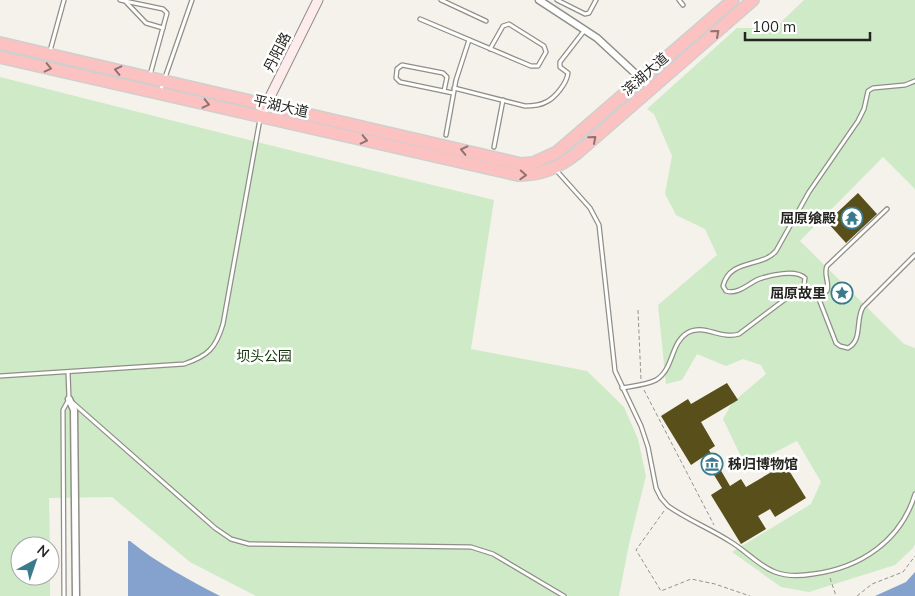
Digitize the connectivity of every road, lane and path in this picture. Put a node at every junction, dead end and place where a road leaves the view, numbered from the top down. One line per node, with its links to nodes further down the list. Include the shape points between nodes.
1 (64, 0): 21 (lane)
2 (120, 0): 12 (lane)
3 (192, 0): 25 (lane)
4 (318, 0): 33 (main road, 丹阳路)
5 (441, 0): 15 (lane)
6 (539, 0): 17 (street)
7 (557, 0): 8 (lane, via 585,14 589,13)
8 (596, 0)
9 (679, 0): 13 (lane)
10 (733, 0): 24 (highway, 滨湖大道)
11 (753, 0): 28 (highway, 滨湖大道, one-way to 11)
12 (125, 1): 16 (lane, via 146,23); 16 (lane, via 163,9 167,13)
13 (683, 5)
14 (420, 19): 18 (lane)
15 (486, 21)
16 (163, 28): 23 (lane)
17 (585, 29): 24 (street); 32 (lane, via 560,62 560,67 568,73 567,80 552,98 535,106)
18 (469, 40): 20 (lane); 27 (lane)
19 (0, 43): 21 (highway, 平湖大道)
20 (490, 49): 20 (lane, via 531,66 538,66 546,52 544,46 509,24 503,26)
21 (49, 54): 23 (highway, 平湖大道, one-way to 21)
22 (0, 57): 31 (highway, 平湖大道, one-way to 31)
23 (150, 78): 25 (highway, 平湖大道)
24 (642, 79): 28 (street); 37 (highway, 滨湖大道, via 567,145)
25 (164, 81): 31 (lane); 33 (highway, 平湖大道)
26 (915, 81): 41 (lane, via 868,91 858,120 809,192 776,251 769,258 738,267 725,279 723,286 726,291 734,292 760,279 794,274 805,278)
27 (454, 88): 30 (lane); 32 (lane)
28 (652, 89): 38 (highway, 滨湖大道, one-way to 28)
29 (444, 91): 29 (lane, via 400,82 396,78 398,69 402,65 443,73 448,78); 30 (lane)
30 (453, 93): 35 (lane)
31 (160, 94): 34 (highway, 平湖大道, one-way to 34)
32 (503, 100): 36 (lane)
33 (266, 104): 34 (main road, 丹阳路); 37 (highway, 平湖大道, one-way to 33, via 521,164)
34 (260, 116): 38 (highway, 平湖大道, one-way to 38, via 518,175 533,175); 44 (lane, via 223,324 211,350 184,364)
35 (446, 136)
36 (494, 147)
37 (546, 158): 38 (lane)
38 (555, 168): 47 (lane, via 590,208 599,225 614,363)
39 (887, 209): 42 (lane, via 827,266 827,291)
40 (915, 255): 42 (lane, via 863,307 856,340 848,348 840,346 834,339)
41 (804, 285): 42 (lane); 46 (lane, via 739,334 726,336 697,330 688,332 676,346 664,374)
42 (817, 294)
43 (638, 310): 46 (path)
44 (68, 372): 45 (lane); 48 (lane)
45 (0, 376)
46 (641, 384): 47 (lane); 51 (path)
47 (622, 388): 50 (lane, via 643,431 656,488)
48 (69, 399): 54 (lane, via 63,410); 55 (street, via 74,410); 56 (lane, via 231,539 249,544 478,548)
49 (915, 494): 50 (lane, via 897,530 871,554 850,565 801,575 776,572 764,566 737,546)
50 (668, 506): 57 (path, via 636,550 661,590 690,579)
51 (715, 528)
52 (915, 556): 59 (path, via 903,572 872,584)
53 (830, 578): 58 (path)
54 (64, 596)
55 (76, 596)
56 (564, 596)
57 (750, 596)
58 (836, 596)
59 (857, 596)

